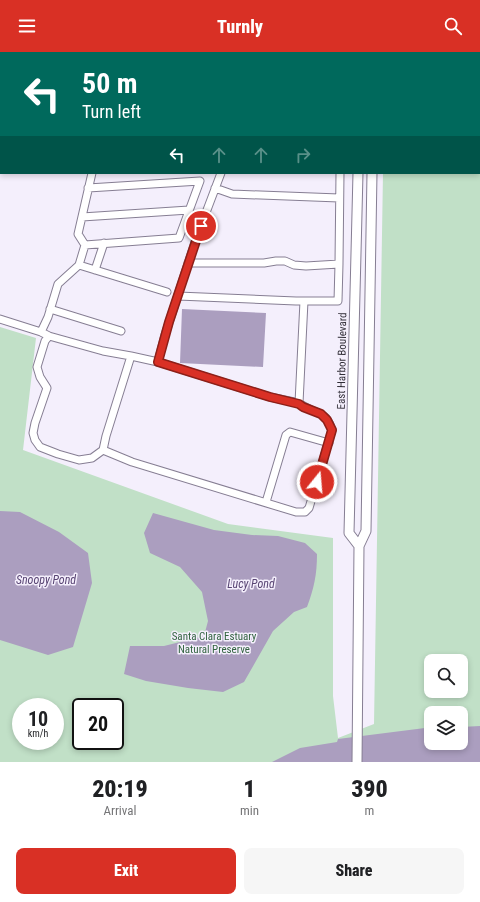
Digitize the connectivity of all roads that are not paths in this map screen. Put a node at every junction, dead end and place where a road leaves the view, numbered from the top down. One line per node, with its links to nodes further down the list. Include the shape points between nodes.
1 (92, 174): 8 (street)
2 (203, 174): 7 (street)
3 (221, 174): 9 (street)
4 (340, 174): 10 (street)
5 (358, 174): 33 (main road, East Harbor Boulevard, via 349,533)
6 (372, 174): 33 (main road, via 366,531)
7 (200, 181): 8 (street); 11 (street)
8 (88, 188): 12 (street)
9 (215, 188): 10 (street, via 232,194); 15 (street)
10 (339, 198): 16 (street)
11 (189, 210): 12 (street); 13 (street, via 179,238)
12 (82, 217): 14 (street, via 78,234)
13 (104, 243): 14 (street); 18 (street)
14 (85, 244): 17 (street)
15 (188, 263): 16 (street, via 285,261 306,266); 20 (street)
16 (339, 264): 21 (street, via 338,301)
17 (79, 265): 18 (street); 22 (street, via 58,284)
18 (96, 270): 19 (street)
19 (167, 292)
20 (178, 296): 21 (street); 28 (street)
21 (304, 301): 29 (street)
22 (50, 309): 24 (street); 25 (street)
23 (0, 319): 25 (street)
24 (121, 331)
25 (41, 332): 26 (street)
26 (49, 336): 27 (street); 31 (street, via 45,341 38,367 40,377 47,388 35,422 35,440 40,447 79,460 92,458)
27 (131, 356): 28 (street); 31 (street)
28 (158, 362): 29 (street)
29 (299, 404): 30 (street, via 321,414 327,420 332,430)
30 (328, 443): 32 (street, via 309,508 305,512 296,512); 32 (street, via 290,432 286,435)
31 (103, 450): 32 (street, via 132,462)
32 (266, 502)
33 (359, 546): 34 (main road)
34 (357, 762)

